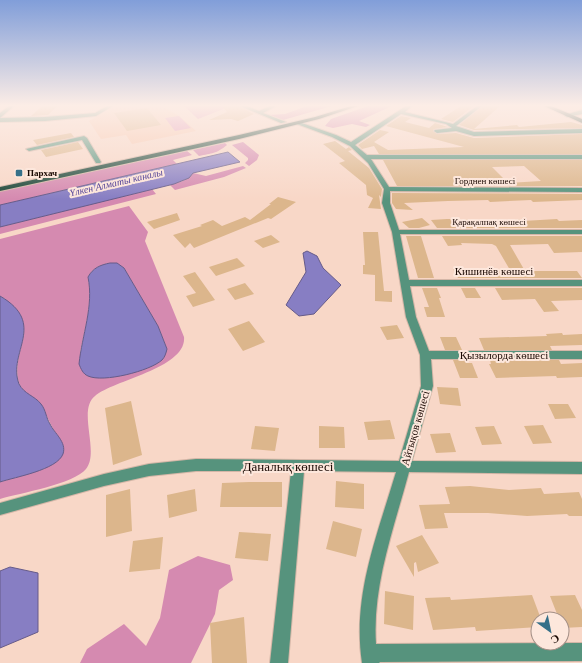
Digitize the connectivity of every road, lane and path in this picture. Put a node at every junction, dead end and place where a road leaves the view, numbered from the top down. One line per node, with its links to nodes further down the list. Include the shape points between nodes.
1 (226, 137): 7 (main road)
2 (228, 137): 11 (main road)
3 (336, 137): 5 (street, Айтықов көшесі)
4 (361, 137): 5 (street)
5 (352, 145): 8 (street, Айтықов көшесі)
6 (29, 149): 10 (street, via 84,138)
7 (145, 152): 10 (main road); 11 (main road, via 87,167)
8 (367, 157): 9 (street); 16 (street, Айтықов көшесі)
9 (582, 158)
10 (98, 162): 12 (main road)
11 (87, 170): 15 (main road)
12 (54, 171): 13 (main road); 14 (main road, via 52,174)
13 (0, 182)
14 (0, 185)
15 (0, 189)
16 (387, 189): 17 (street, Горднен көшесі); 18 (street, Айтықов көшесі, via 386,203)
17 (582, 190)
18 (396, 232): 19 (street, Қарақалпақ көшесі); 20 (street, Айтықов көшесі)
19 (582, 232)
20 (406, 283): 21 (street, Кишинёв көшесі); 22 (street, Айтықов көшесі, via 411,317)
21 (582, 283)
22 (425, 355): 23 (street, Қызылорда көшесі); 25 (street, Айтықов көшесі, via 427,386)
23 (582, 355)
24 (298, 466): 25 (street, Даналық көшесі); 27 (street, Даналық көшесі, via 196,465 149,470); 30 (street)
25 (404, 467): 26 (street, Даналық көшесі); 29 (street, Айтықов көшесі, via 374,575 367,611)
26 (582, 468)
27 (0, 509)
28 (582, 652): 29 (street)
29 (370, 658)
30 (279, 663)

